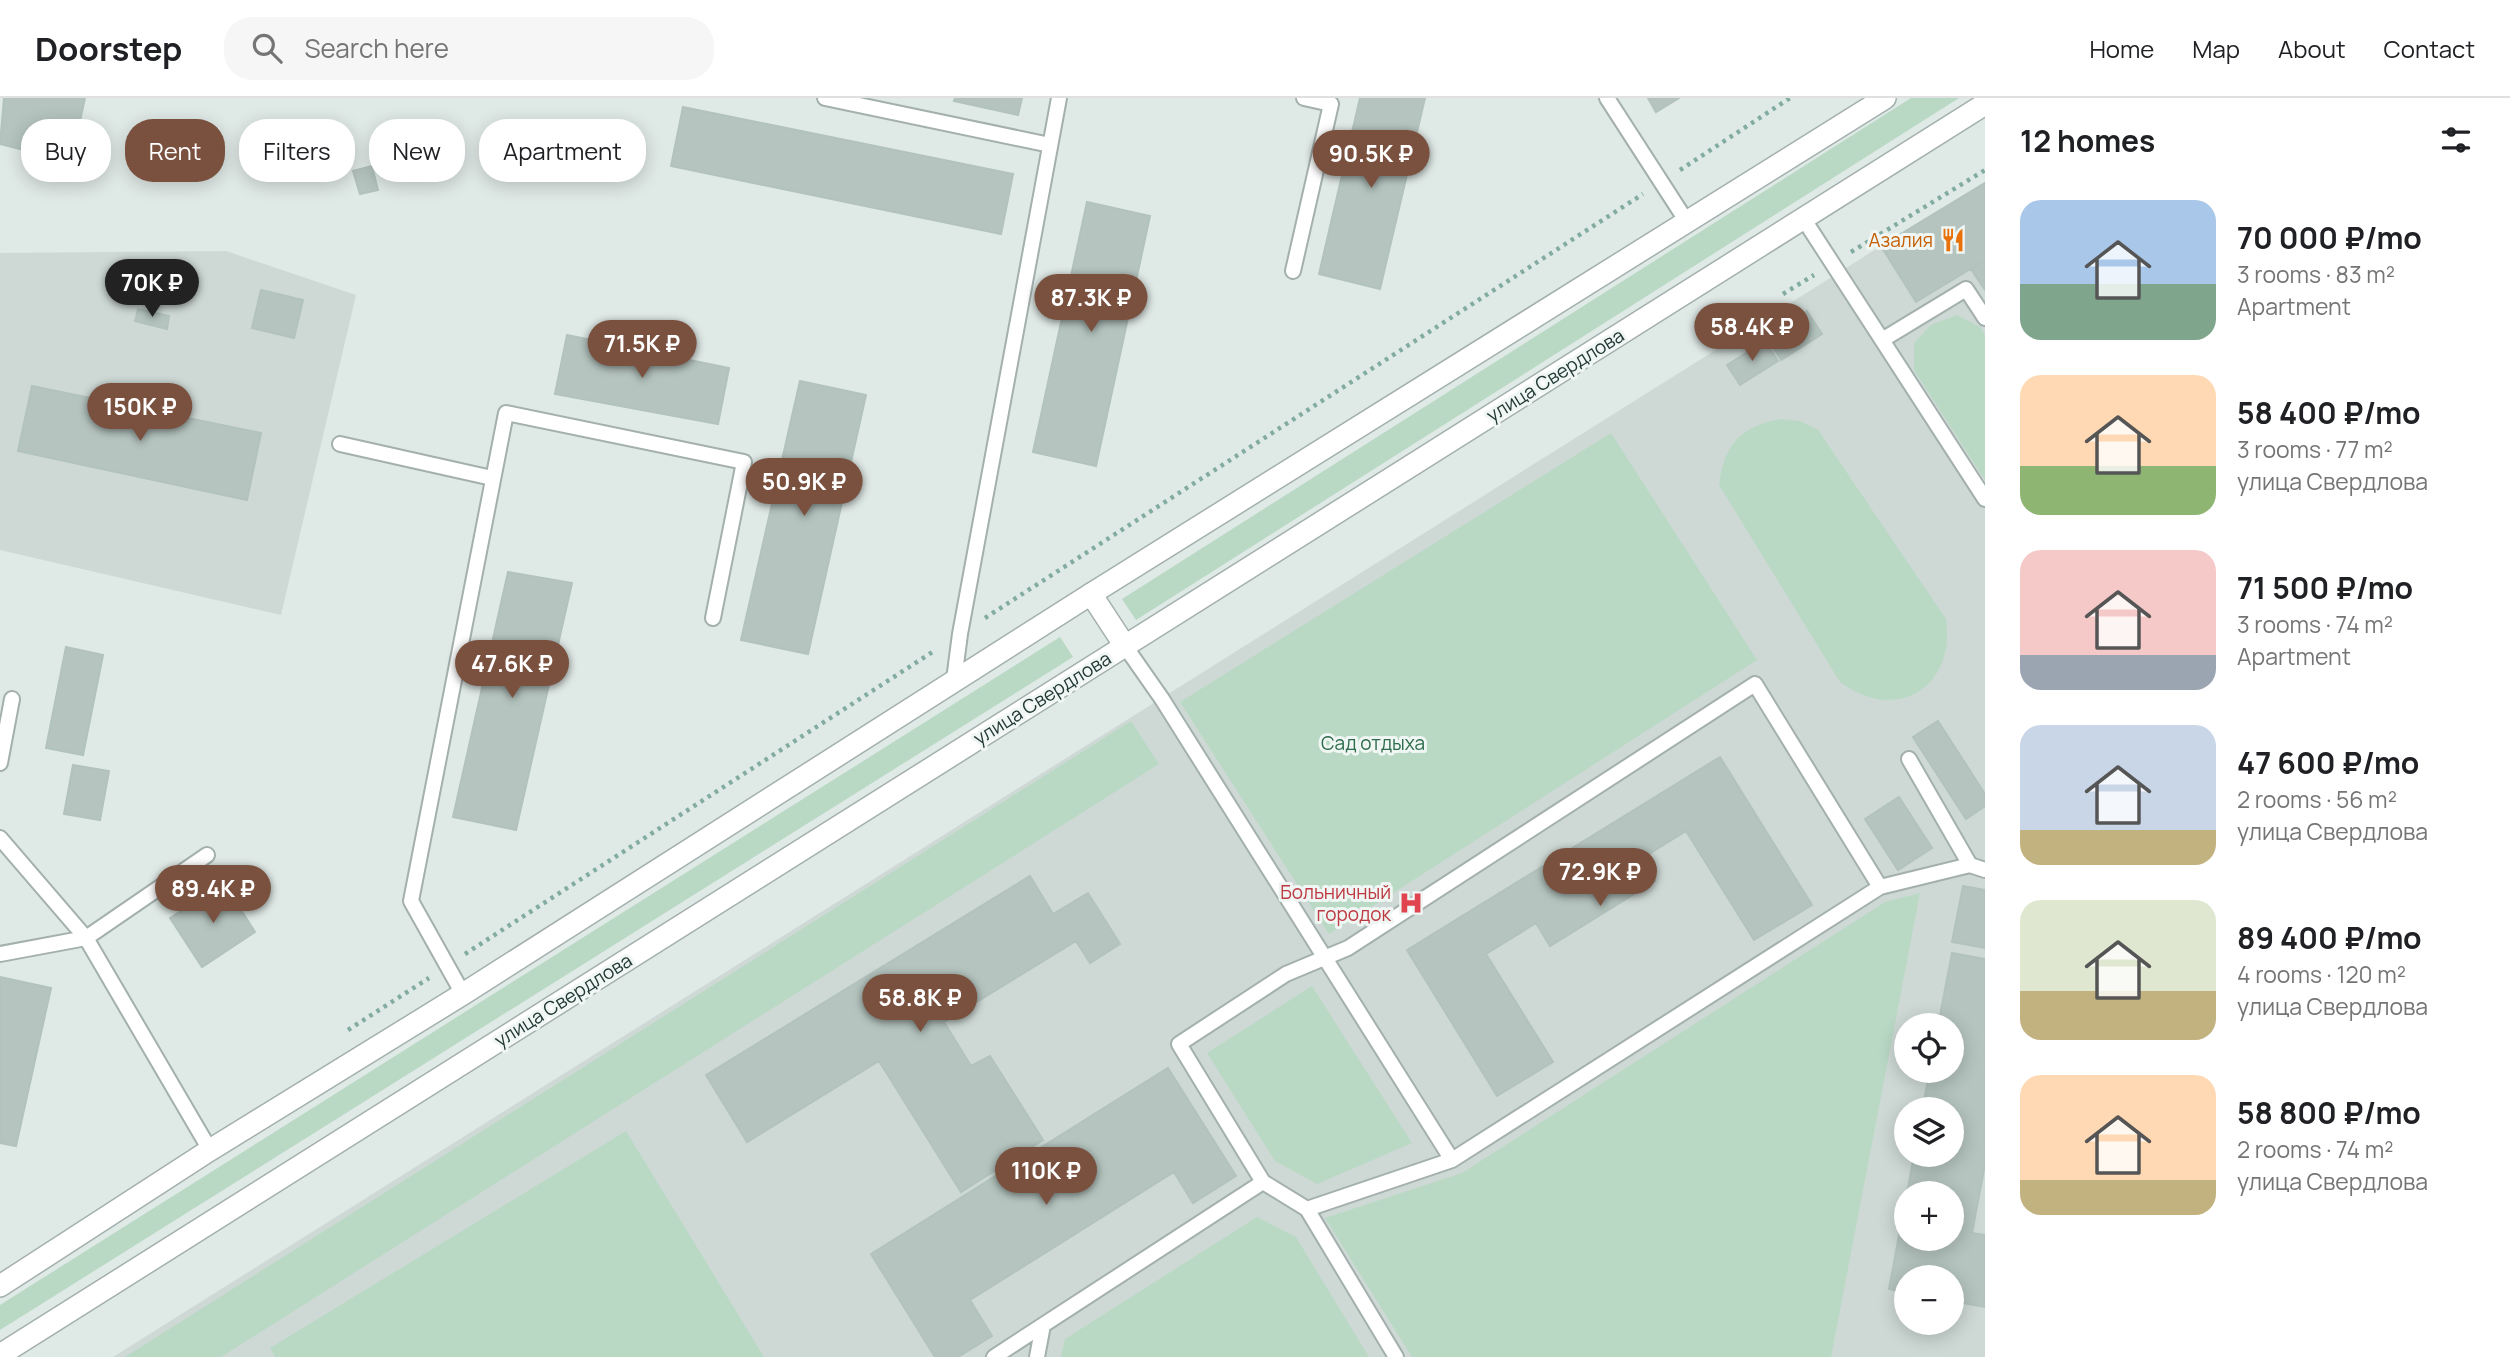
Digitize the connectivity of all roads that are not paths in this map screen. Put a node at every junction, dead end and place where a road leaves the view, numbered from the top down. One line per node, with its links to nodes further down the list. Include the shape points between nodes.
1 (825, 98): 8 (lane)
2 (1059, 98): 8 (lane)
3 (1304, 98): 6 (lane)
4 (1607, 98): 10 (lane)
5 (1885, 98): 10 (street)
6 (1332, 101): 11 (lane)
7 (1985, 104): 9 (street, улица Свердлова)
8 (1051, 145): 20 (lane)
9 (1803, 218): 13 (lane); 19 (street, улица Свердлова)
10 (1687, 222): 17 (street)
11 (1293, 271)
12 (1985, 318): 13 (lane, via 1966,289)
13 (1882, 340): 16 (lane)
14 (340, 444): 15 (lane)
15 (492, 478): 18 (lane, via 506,413 744,462); 32 (lane, via 411,901)
16 (1985, 499)
17 (1091, 594): 19 (street, улица Свердлова); 20 (street)
18 (713, 618)
19 (1125, 646): 31 (lane); 39 (street, улица Свердлова)
20 (954, 680): 32 (street)
21 (12, 699): 23 (lane)
22 (1909, 759): 26 (lane)
23 (0, 763)
24 (0, 838): 29 (lane)
25 (207, 855): 29 (lane)
26 (1970, 865): 27 (lane); 28 (lane)
27 (1985, 870)
28 (1880, 887): 31 (lane, via 1755,684 1348,948); 34 (lane)
29 (86, 938): 30 (lane); 33 (lane)
30 (0, 954)
31 (1324, 956): 34 (lane); 35 (lane, via 1286,974 1179,1044)
32 (463, 994): 33 (street)
33 (210, 1150): 37 (street)
34 (1452, 1160): 36 (lane)
35 (1263, 1182): 36 (lane); 38 (lane)
36 (1307, 1209): 42 (lane)
37 (0, 1286)
38 (1043, 1325): 40 (lane); 41 (lane)
39 (0, 1355)
40 (995, 1357)
41 (1037, 1357)
42 (1396, 1357)

